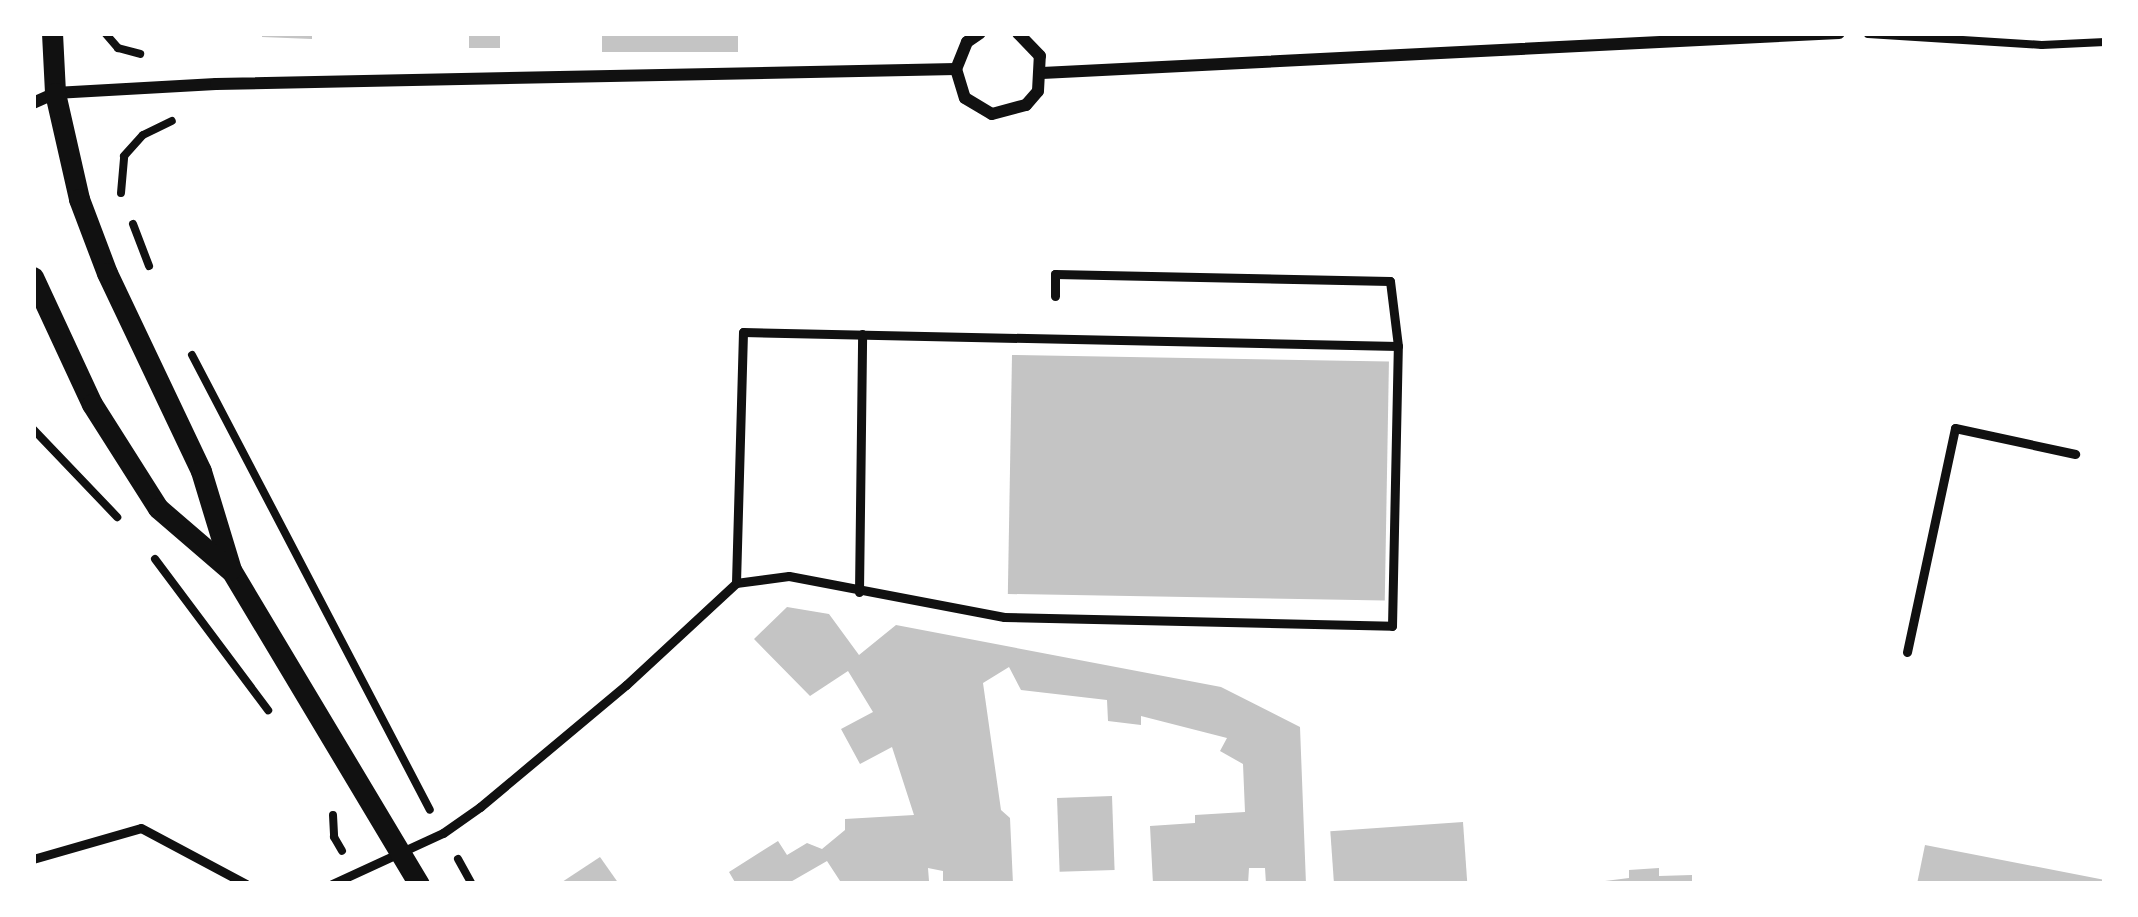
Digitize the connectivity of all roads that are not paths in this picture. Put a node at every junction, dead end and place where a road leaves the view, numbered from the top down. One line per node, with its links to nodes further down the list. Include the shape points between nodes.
1 (52, 33): 8 (street)
2 (980, 33): 5 (street, via 967,42)
3 (1018, 33): 6 (street, via 1040,56)
4 (1838, 33): 6 (street)
5 (956, 70): 6 (street, via 964,98 992,114 1026,105); 8 (street)
6 (1042, 73)
7 (33, 86): 8 (street)
8 (55, 93): 9 (street); 15 (street, via 90,231 201,471)
9 (33, 104)
10 (33, 277): 15 (street, via 92,404 158,508)
11 (1055, 296): 13 (lane, via 1055,274 1390,281)
12 (862, 334): 13 (lane); 16 (lane, via 743,332); 17 (lane)
13 (1397, 346): 17 (lane, via 1392,626 1004,617)
14 (2075, 454): 18 (lane, via 1954,428)
15 (231, 571): 19 (street)
16 (736, 583): 17 (lane, via 789,577); 19 (lane, via 626,685 443,833)
17 (859, 592)
18 (1907, 652)
19 (401, 854): 22 (lane); 23 (street)
20 (33, 859): 21 (lane, via 141,828)
21 (246, 884)
22 (332, 884)
23 (419, 884)

